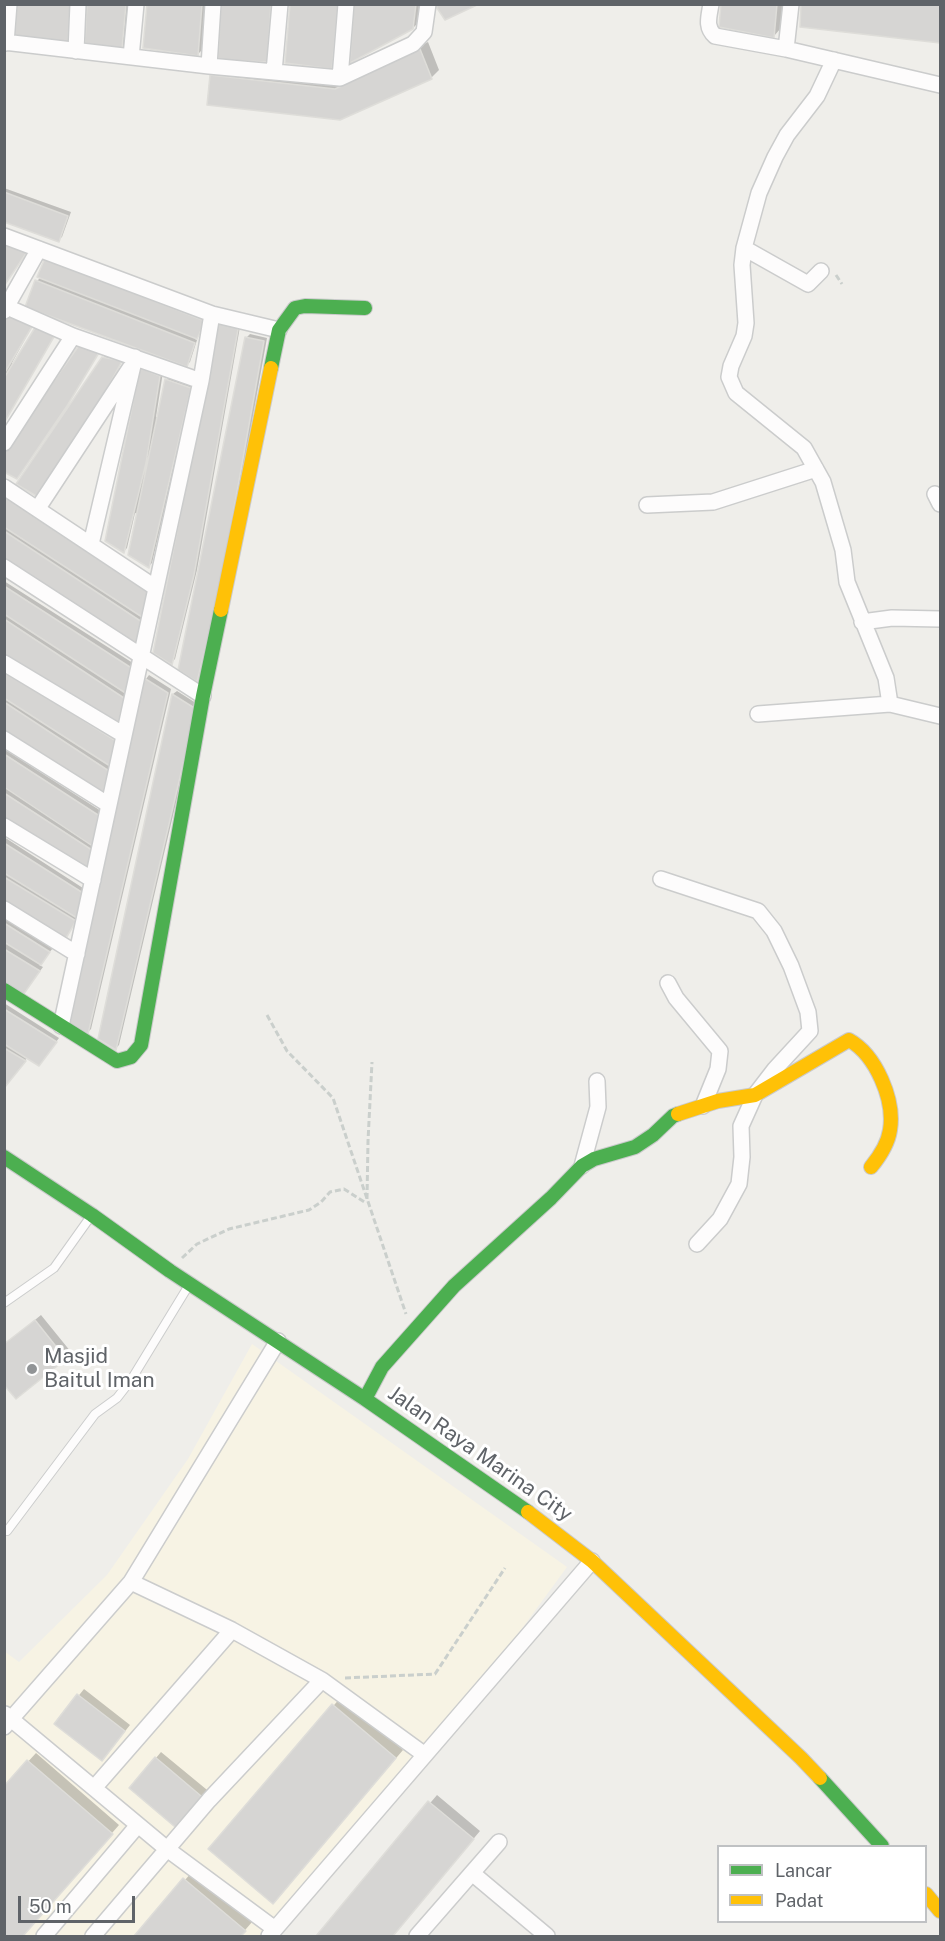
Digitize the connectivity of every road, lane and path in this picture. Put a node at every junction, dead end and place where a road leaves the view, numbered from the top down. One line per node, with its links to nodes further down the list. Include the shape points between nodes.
1 (9, 4): 10 (street)
2 (78, 4): 12 (street)
3 (136, 4): 13 (street)
4 (213, 4): 15 (street)
5 (280, 4): 16 (street)
6 (346, 4): 17 (street)
7 (428, 4): 17 (street, via 424,32 413,45)
8 (711, 4): 11 (street, via 708,26 715,36)
9 (791, 4): 11 (street)
10 (5, 43): 12 (street)
11 (786, 49): 14 (street)
12 (76, 51): 13 (street)
13 (131, 57): 15 (street)
14 (834, 60): 18 (street); 20 (street, via 817,96 767,172)
15 (209, 66): 16 (street)
16 (274, 72): 17 (street)
17 (340, 78)
18 (940, 85)
19 (4, 236): 21 (street)
20 (744, 248): 22 (street, via 808,284); 31 (street, via 746,323 731,366 731,386 804,448)
21 (39, 249): 24 (street); 25 (street)
22 (821, 271)
23 (365, 308): 26 (street, via 295,308)
24 (6, 309): 27 (street)
25 (212, 314): 26 (street); 29 (street)
26 (279, 330): 42 (street)
27 (73, 336): 28 (street); 30 (street)
28 (135, 358): 29 (street); 34 (street); 35 (street)
29 (201, 381): 37 (street)
30 (4, 443)
31 (816, 469): 33 (street, via 713,502); 39 (street, via 834,518 847,582)
32 (4, 487): 34 (street)
33 (647, 505)
34 (38, 508): 35 (street)
35 (92, 544): 37 (street)
36 (4, 567): 40 (street)
37 (156, 588): 40 (street)
38 (940, 619): 39 (street)
39 (862, 622): 43 (street, via 886,678)
40 (141, 656): 42 (street); 46 (street)
41 (4, 663): 46 (street)
42 (203, 696): 57 (street, via 141,1045 131,1057 117,1061)
43 (890, 704): 44 (street); 45 (street)
44 (758, 714)
45 (940, 716)
46 (124, 735): 48 (street)
47 (4, 738): 48 (street)
48 (109, 805): 51 (street)
49 (4, 826): 51 (street)
50 (661, 879): 60 (street, via 758,911 791,966 808,1011 810,1030)
51 (93, 880): 53 (street)
52 (4, 909): 53 (street)
53 (77, 954): 57 (street)
54 (668, 983): 61 (street, via 720,1051 718,1069)
55 (4, 990): 57 (street)
56 (267, 1016): 65 (path, via 287,1051 333,1098)
57 (61, 1026)
58 (372, 1062): 65 (path)
59 (597, 1081): 63 (street, via 597,1107)
60 (754, 1095): 61 (street); 64 (street, via 843,1042 858,1044 883,1084 890,1104 891,1132 883,1155); 67 (street, via 741,1126 739,1184 720,1219)
61 (703, 1106): 63 (street, via 673,1116 635,1147)
62 (4, 1157): 66 (street, Jalan Raya Marina City)
63 (582, 1166): 71 (street, via 454,1286)
64 (871, 1167)
65 (367, 1204): 68 (path, via 344,1189 330,1192 309,1210 229,1229 197,1244); 71 (path)
66 (92, 1215): 68 (street, Jalan Raya Marina City); 70 (lane, via 54,1268)
67 (698, 1244)
68 (170, 1271): 69 (street, Jalan Raya Marina City)
69 (190, 1284): 72 (street, Jalan Raya Marina City); 74 (lane, via 131,1380 117,1398 95,1414)
70 (4, 1303)
71 (412, 1331): 73 (street, via 382,1367)
72 (278, 1341): 73 (street, Jalan Raya Marina City); 77 (street)
73 (365, 1399): 75 (street, Jalan Raya Marina City)
74 (7, 1531)
75 (592, 1561): 81 (street); 85 (street, Jalan Raya Marina City, via 801,1758)
76 (505, 1568): 79 (path, via 435,1674)
77 (131, 1582): 78 (street); 80 (street)
78 (232, 1630): 79 (street); 82 (street)
79 (322, 1680): 81 (street); 86 (street)
80 (7, 1720): 82 (street)
81 (425, 1755): 90 (street)
82 (94, 1788): 83 (street)
83 (138, 1825): 86 (street); 91 (street)
84 (499, 1842): 87 (street)
85 (881, 1845)
86 (166, 1849): 90 (street); 92 (street)
87 (472, 1873): 93 (street); 94 (street)
88 (927, 1895): 89 (street)
89 (940, 1911)
90 (272, 1933)
91 (44, 1936)
92 (93, 1936)
93 (417, 1936)
94 (547, 1936)

